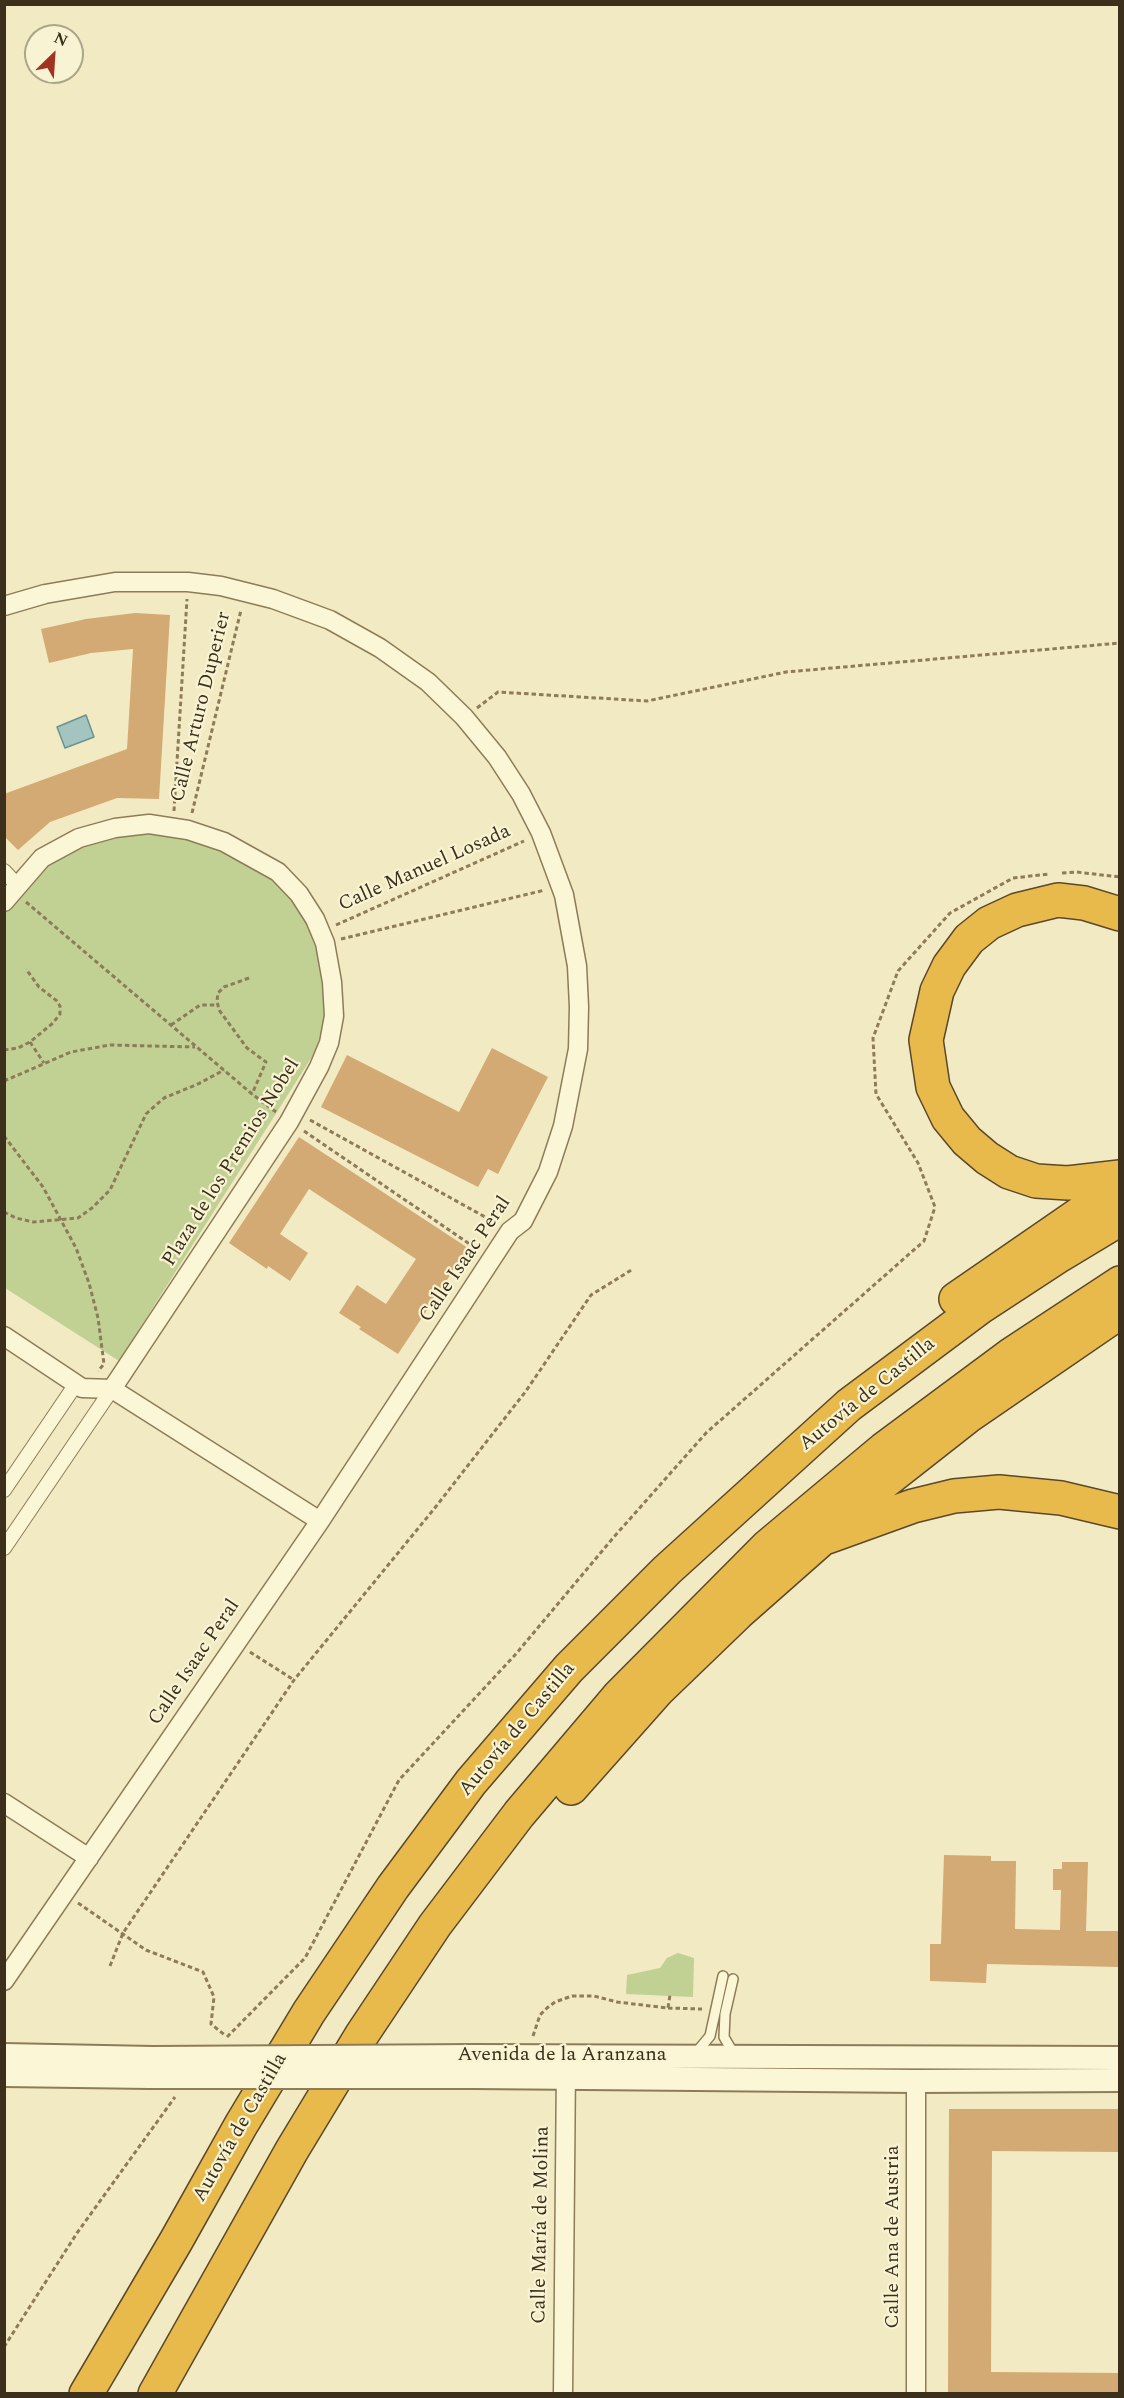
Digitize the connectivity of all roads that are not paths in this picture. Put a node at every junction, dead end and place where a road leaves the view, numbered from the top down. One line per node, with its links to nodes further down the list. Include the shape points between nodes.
1 (4, 606): 15 (street, Calle Isaac Peral, via 45,594 115,582 188,582 273,599 330,620 380,648 428,682 465,717 521,794 561,886 578,966 578,1049 563,1126 548,1172 523,1221 510,1231)
2 (4, 871): 3 (street)
3 (12, 893): 12 (street, Plaza de los Premios Nobel, via 42,858 79,838 149,824 181,828 224,842 278,872 315,919 332,982 334,1016 319,1067 292,1116)
4 (1119, 914): 5 (highway, via 1058,900 1017,910 989,923 969,939 949,966 937,991 926,1040 933,1087 948,1118 987,1158 1009,1172 1036,1181 1068,1183)
5 (1119, 1177)
6 (1119, 1186): 18 (highway, via 917,1327 792,1432)
7 (1119, 1219): 18 (highway, Autovía de Castilla, via 979,1308 849,1405)
8 (1119, 1283): 35 (highway, via 1012,1354 884,1449 768,1546 619,1696 519,1815 392,1989 291,2150)
9 (1119, 1312): 16 (highway, via 958,1424 846,1512)
10 (4, 1336): 11 (street)
11 (79, 1386): 12 (street); 13 (street)
12 (112, 1389): 15 (street); 17 (street)
13 (4, 1490)
14 (1119, 1512): 16 (highway, via 1061,1498 999,1492 954,1496 913,1506)
15 (320, 1521): 20 (street, Calle Isaac Peral)
16 (823, 1538): 35 (highway, via 658,1690 528,1838 434,1961)
17 (4, 1548)
18 (667, 1570): 32 (highway, Autovía de Castilla, via 569,1668 471,1782 393,1887 309,2012)
19 (4, 1803): 20 (street)
20 (89, 1858): 21 (street, Calle Isaac Peral)
21 (4, 1981)
22 (4, 2055): 26 (street, Avenida de la Aranzana)
23 (693, 2056): 24 (street, Avenida de la Aranzana); 24 (lane, via 710,2036 728,1978 724,2037); 28 (street, Avenida de la Aranzana)
24 (735, 2056): 25 (street, Avenida de la Aranzana)
25 (1119, 2058)
26 (152, 2067): 27 (street, Avenida de la Aranzana, bridge); 29 (street, Avenida de la Aranzana)
27 (473, 2067): 28 (street, Avenida de la Aranzana); 28 (street, Avenida de la Aranzana, via 526,2056)
28 (566, 2067): 31 (street, Avenida de la Aranzana); 36 (street, Calle María de Molina)
29 (4, 2075)
30 (1119, 2080): 31 (street, Avenida de la Aranzana)
31 (916, 2081): 37 (street, Calle Ana de Austria)
32 (176, 2241): 33 (highway); 34 (highway, Autovía de Castilla)
33 (71, 2394)
34 (86, 2394)
35 (156, 2394)
36 (563, 2394)
37 (916, 2394)

